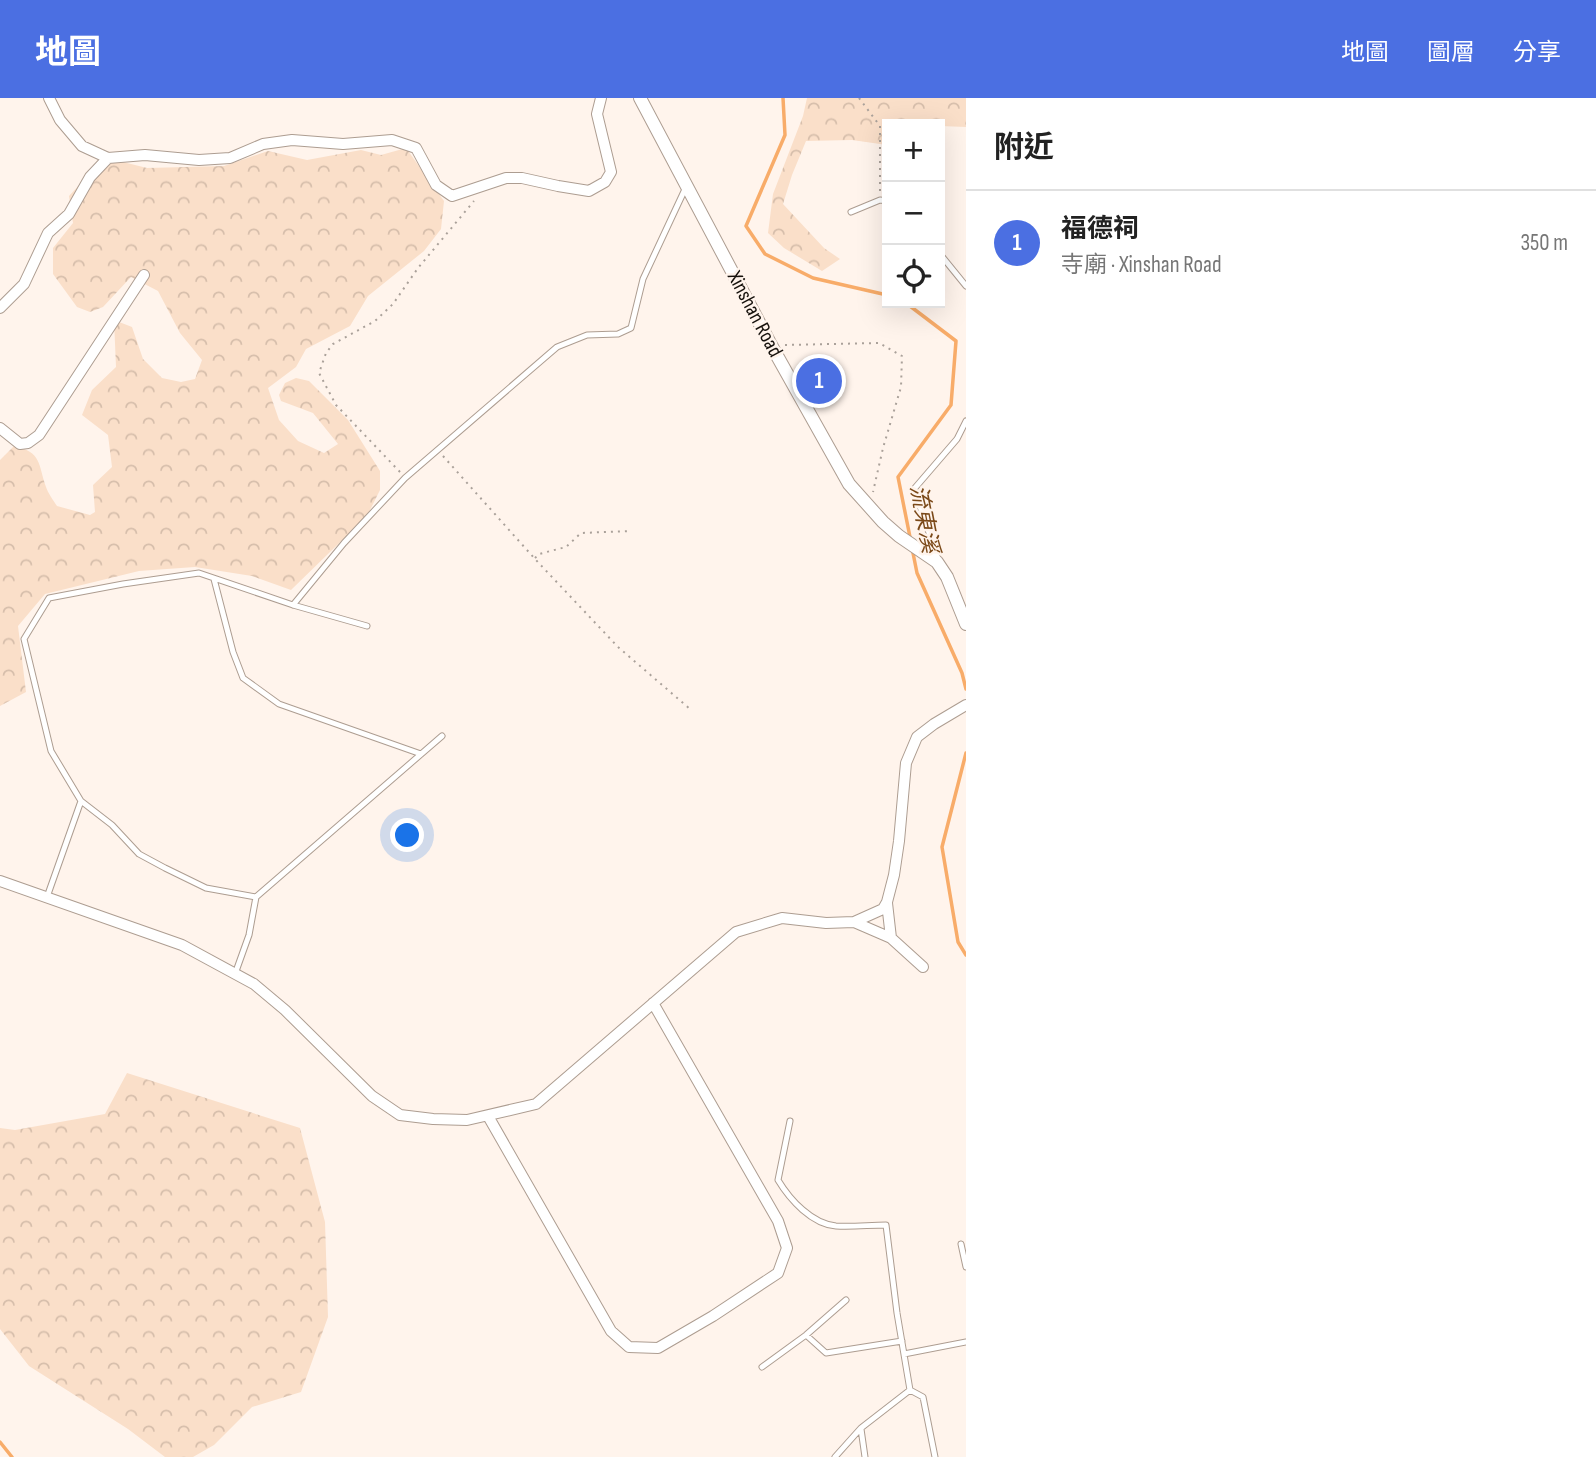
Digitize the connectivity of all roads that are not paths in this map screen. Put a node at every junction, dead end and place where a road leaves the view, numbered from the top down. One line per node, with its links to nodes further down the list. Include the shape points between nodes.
1 (49, 98): 4 (street, via 82,146)
2 (601, 98): 4 (street, via 597,114 611,172 590,191 506,178 452,197 436,185 416,148 392,139 342,144 292,140 263,144 230,158)
3 (640, 98): 5 (street, Xinshan Road)
4 (108, 158): 11 (street, via 90,177 69,214 48,233 24,284)
5 (687, 186): 16 (street, Xinshan Road, via 849,484 883,522); 18 (lane, via 643,279 631,328 618,334 587,335 557,347 405,478)
6 (882, 200): 7 (lane)
7 (851, 212)
8 (945, 260): 10 (lane)
9 (144, 275): 13 (street, via 39,435 20,443)
10 (966, 286)
11 (0, 309)
12 (966, 421): 14 (lane)
13 (0, 428)
14 (957, 439): 15 (lane); 16 (lane, via 914,489)
15 (966, 440)
16 (939, 566): 19 (street)
17 (214, 579): 18 (lane); 23 (lane, via 243,678 279,704); 24 (lane, via 199,573 49,598 24,639 51,751)
18 (293, 605): 20 (lane)
19 (966, 624)
20 (367, 626)
21 (966, 705): 28 (street, via 917,737 906,763 899,841)
22 (442, 736): 23 (lane)
23 (421, 754): 27 (lane)
24 (81, 801): 26 (lane); 27 (lane, via 139,853 165,868 206,888)
25 (0, 881): 26 (street)
26 (47, 897): 32 (street, via 182,945)
27 (256, 897): 32 (lane)
28 (887, 902): 29 (street, via 883,909); 30 (street)
29 (854, 922): 30 (street); 33 (street, via 782,918 736,932)
30 (891, 938): 31 (street)
31 (923, 967)
32 (235, 974): 34 (street, via 285,1010 372,1096 400,1115 467,1120)
33 (653, 1003): 34 (street, via 536,1104); 34 (street, via 778,1222 787,1248 778,1273 658,1348 629,1347 611,1331)
34 (488, 1116)
35 (790, 1121): 40 (lane, via 778,1180 785,1193 811,1216 834,1226 886,1225)
36 (961, 1244): 37 (lane)
37 (966, 1267)
38 (846, 1300): 39 (lane)
39 (806, 1335): 40 (lane, via 826,1353); 43 (lane)
40 (902, 1341): 42 (lane)
41 (966, 1342): 42 (lane)
42 (904, 1354): 44 (lane)
43 (762, 1367)
44 (910, 1390): 45 (lane); 48 (lane, via 923,1396)
45 (861, 1428): 46 (lane); 47 (lane)
46 (835, 1457)
47 (865, 1457)
48 (935, 1457)

